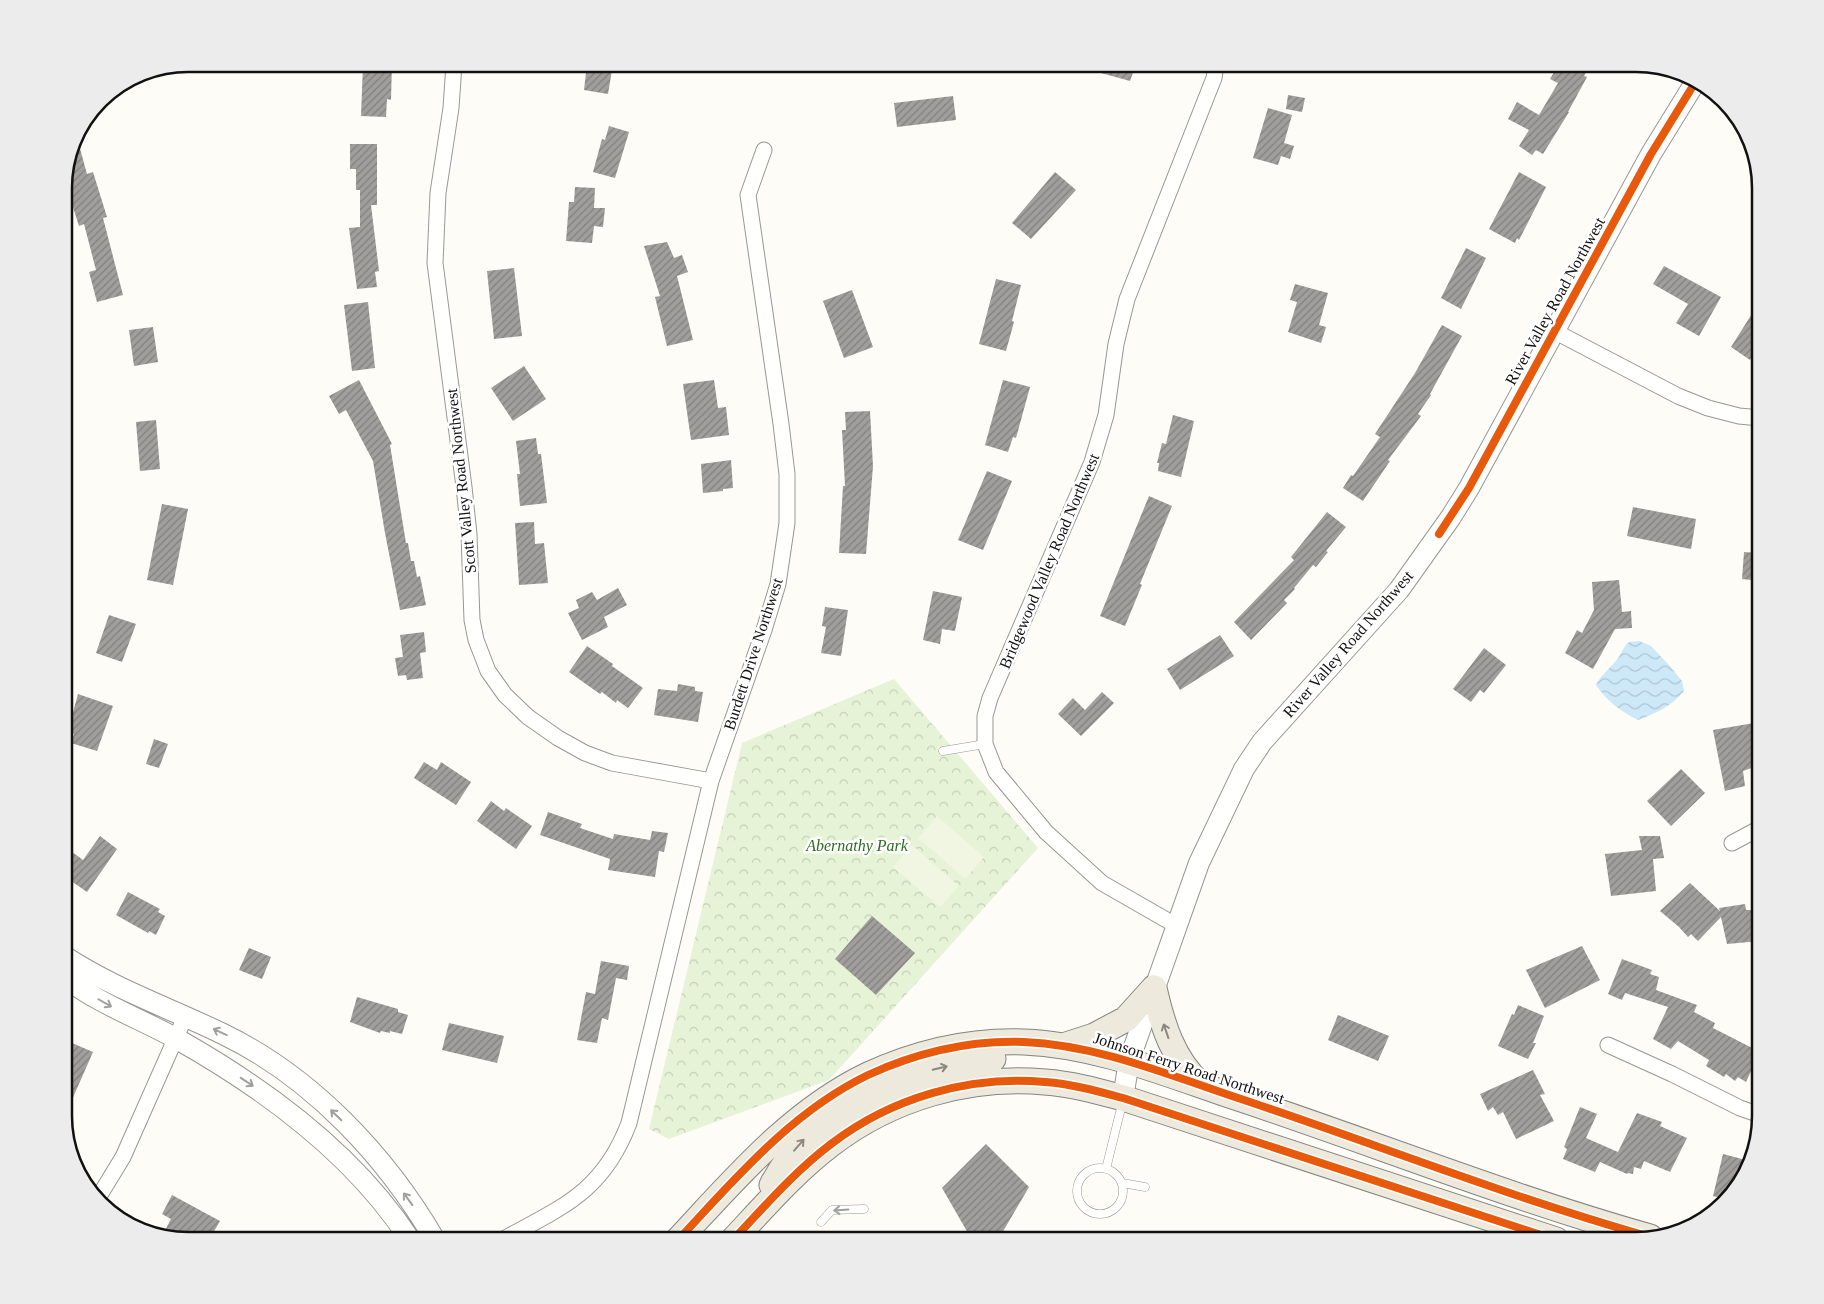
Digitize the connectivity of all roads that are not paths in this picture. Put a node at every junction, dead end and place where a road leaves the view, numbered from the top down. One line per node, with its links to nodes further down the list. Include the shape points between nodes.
1 (453, 73): 9 (street, Scott Valley Road Northwest, via 438,193 435,263 464,487 476,640 488,671 505,695 528,717 558,738 612,763)
2 (1215, 73): 7 (street, Bridgewood Valley Road Northwest, via 1127,299 1116,344 1106,415 1092,462 990,698 985,716)
3 (1692, 87): 5 (street, River Valley Road Northwest, via 1651,154)
4 (764, 150): 9 (street, Burdett Drive Northwest, via 748,195 781,424 787,522 778,584)
5 (1554, 331): 6 (street, via 1678,396 1708,408); 12 (street, River Valley Road Northwest, via 1451,517 1399,590 1262,742 1244,769 1199,863)
6 (1752, 417)
7 (985, 744): 8 (lane); 12 (street, Bridgewood Valley Road Northwest, via 996,772 1046,832 1102,883)
8 (943, 752)
9 (710, 781): 33 (street, Burdett Drive Northwest, via 630,1123 609,1164 586,1190)
10 (1752, 832): 11 (street)
11 (1732, 843)
12 (1177, 926): 15 (street, River Valley Road Northwest)
13 (73, 961): 16 (street)
14 (73, 984): 17 (street, one-way to 17, via 111,1007)
15 (1154, 988): 19 (main road, via 1126,1019 1094,1036); 20 (street, River Valley Road Northwest); 21 (main road, one-way to 15, via 1186,1070 1172,1047)
16 (185, 1016): 17 (street); 32 (street, one-way to 16, via 396,1182 365,1145 306,1088 254,1051)
17 (176, 1038): 27 (street, via 122,1157); 31 (street, one-way to 31, via 269,1097 302,1125 365,1182)
18 (1608, 1045): 23 (street)
19 (1062, 1046): 20 (main road, Johnson Ferry Road Northwest); 34 (main road, Johnson Ferry Road Northwest, via 1022,1042 954,1047 897,1063 866,1076 804,1115 750,1164)
20 (1129, 1061): 21 (main road, Johnson Ferry Road Northwest); 22 (street, River Valley Road Northwest); 29 (main road, one-way to 20, via 780,1169 804,1140 831,1116 899,1081 937,1069 997,1059 1046,1060 1097,1067)
21 (1202, 1086): 37 (main road, Johnson Ferry Road Northwest, via 1552,1208)
22 (1123, 1098): 24 (lane); 29 (main road, via 1081,1087 1028,1081 976,1084 923,1096 874,1116 831,1144 797,1173); 36 (main road)
23 (1752, 1112)
24 (1106, 1169): 25 (lane, via 1113,1172); 25 (lane, via 1090,1170 1079,1181 1077,1196 1085,1209 1100,1214 1114,1210 1122,1198)
25 (1122, 1184): 26 (lane)
26 (1145, 1188)
27 (101, 1192)
28 (864, 1209): 30 (lane, one-way to 30, via 832,1210)
29 (756, 1216): 35 (main road)
30 (822, 1222)
31 (404, 1232)
32 (430, 1232)
33 (516, 1232)
34 (686, 1232)
35 (741, 1232)
36 (1532, 1232)
37 (1633, 1232)

